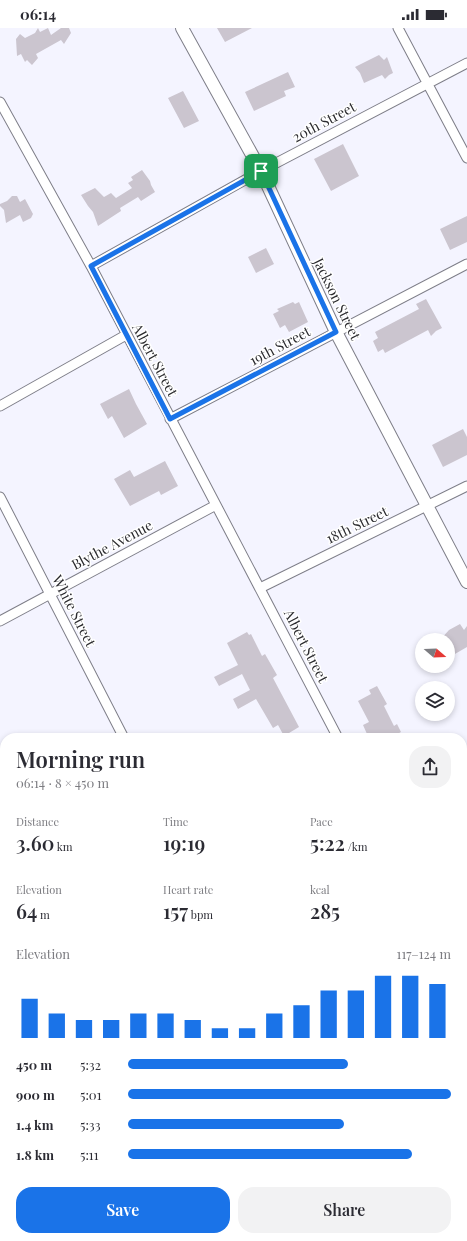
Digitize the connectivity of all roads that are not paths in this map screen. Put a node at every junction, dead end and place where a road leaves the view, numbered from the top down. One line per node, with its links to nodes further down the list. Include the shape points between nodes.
1 (182, 28): 7 (main road, Jackson Street)
2 (398, 28): 4 (street)
3 (467, 63): 4 (street, 20th Street)
4 (428, 84): 6 (street); 7 (street, 20th Street)
5 (0, 102): 9 (street, Albert Street)
6 (467, 158)
7 (261, 171): 9 (street, 20th Street); 10 (main road, Jackson Street)
8 (467, 264): 10 (street, 19th Street)
9 (91, 266): 11 (street, Albert Street)
10 (336, 332): 13 (street, 19th Street); 17 (main road, Jackson Street)
11 (126, 334): 12 (street); 13 (street, Albert Street)
12 (0, 406)
13 (170, 419): 16 (street, Albert Street)
14 (467, 486): 17 (street, 18th Street)
15 (0, 497): 20 (street, White Street)
16 (216, 505): 19 (street, Albert Street); 20 (street, Blythe Avenue)
17 (427, 506): 18 (main road, Jackson Street); 19 (street, 18th Street)
18 (467, 582)
19 (260, 588): 23 (street, Albert Street)
20 (50, 594): 21 (street, Blythe Avenue); 22 (street, White Street)
21 (0, 621)
22 (121, 733)
23 (335, 733)

